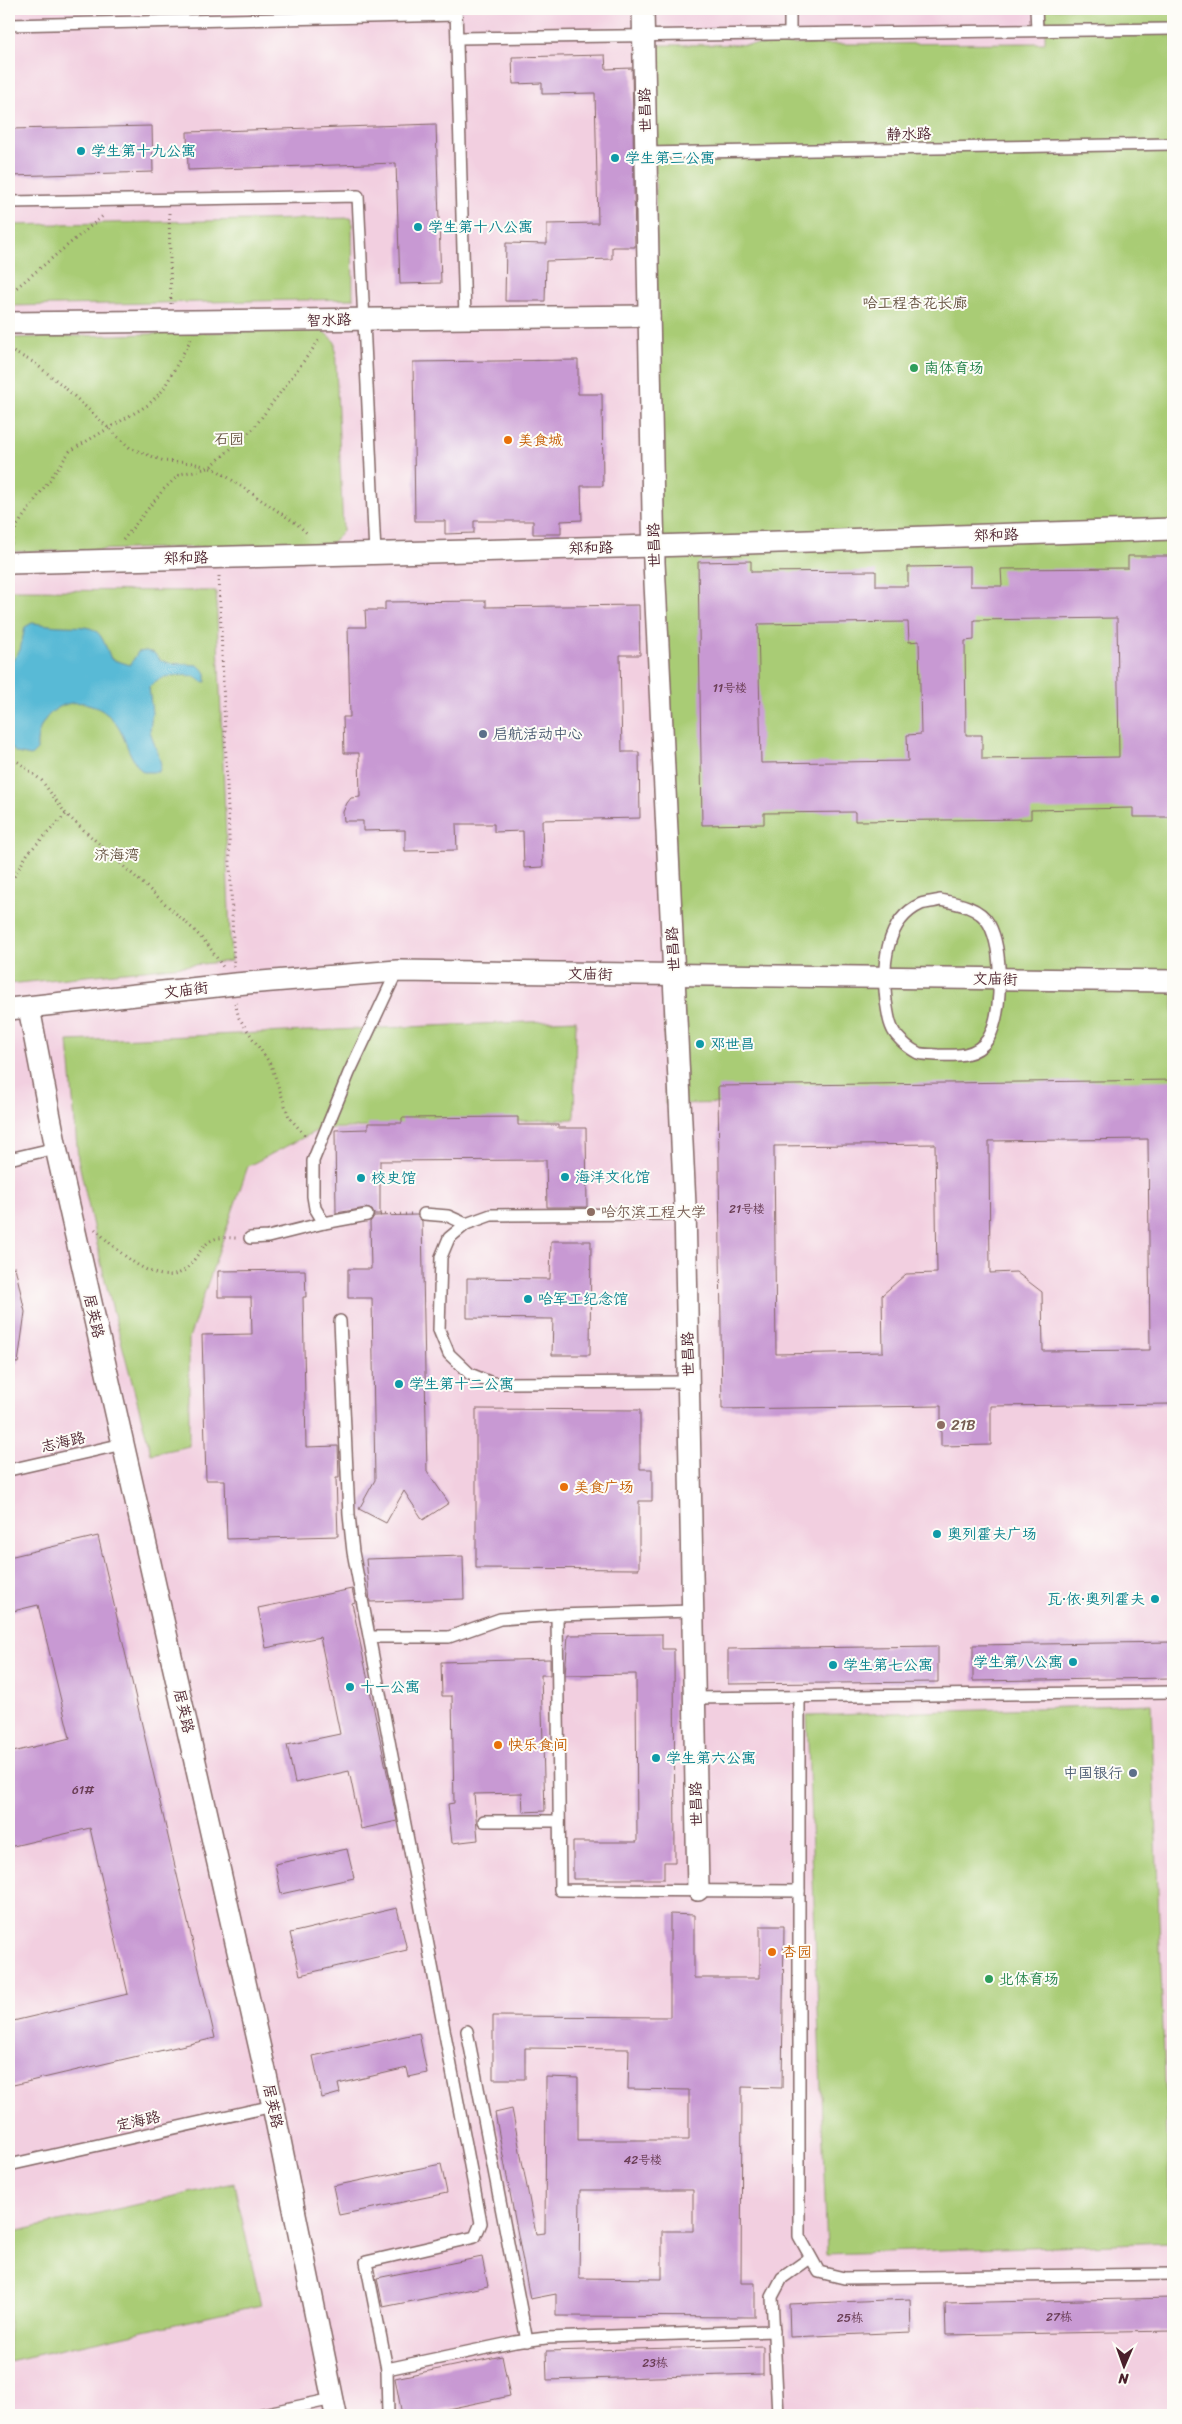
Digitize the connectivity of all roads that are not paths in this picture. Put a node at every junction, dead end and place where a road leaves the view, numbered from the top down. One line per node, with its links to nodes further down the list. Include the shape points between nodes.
1 (643, 9): 9 (street, 世昌路)
2 (790, 9): 8 (lane)
3 (1036, 9): 7 (lane)
4 (456, 12): 5 (lane); 10 (lane)
5 (9, 25)
6 (1173, 29): 7 (lane)
7 (1037, 30): 8 (lane)
8 (790, 34): 9 (lane)
9 (643, 36): 10 (lane); 12 (street, 世昌路)
10 (457, 38): 15 (lane)
11 (1173, 144): 12 (lane, 静水路)
12 (646, 154): 14 (street, 世昌路)
13 (9, 202): 16 (lane, via 358,196)
14 (649, 316): 15 (street, 智水路); 19 (street, 世昌路)
15 (465, 318): 16 (street, 智水路)
16 (363, 319): 17 (street, 智水路); 20 (lane)
17 (9, 323)
18 (1173, 529): 19 (street, 郑和路)
19 (654, 546): 20 (street, 郑和路); 23 (street, 世昌路)
20 (374, 553): 21 (street, 郑和路)
21 (9, 563)
22 (397, 971): 23 (street, 文庙街); 27 (street, 文庙街, via 235,984); 33 (lane, via 349,1073 313,1161 315,1208)
23 (674, 975): 24 (street, 文庙街); 31 (street, 世昌路)
24 (886, 978): 25 (street, 文庙街); 25 (lane, via 886,950 894,930 908,913 922,904 940,900 960,903 989,923 998,953); 25 (lane, via 889,1021 896,1035 920,1054 959,1056 974,1051 987,1039 999,1000)
25 (998, 979): 26 (street, 文庙街)
26 (1173, 981)
27 (19, 1009): 28 (street, 居英路)
28 (56, 1148): 29 (lane); 38 (street, 居英路)
29 (9, 1159)
30 (424, 1214): 34 (lane, via 448,1216)
31 (685, 1214): 34 (lane, via 491,1215); 37 (street, 世昌路)
32 (367, 1215): 33 (lane)
33 (324, 1223): 35 (lane, via 268,1237)
34 (466, 1224): 37 (lane, via 449,1238 441,1257 439,1330 449,1354 470,1374 492,1383)
35 (250, 1238)
36 (340, 1321): 42 (lane, via 350,1524)
37 (688, 1382): 40 (street, 世昌路)
38 (123, 1444): 39 (lane, 志海路); 51 (street, 居英路)
39 (9, 1470)
40 (692, 1611): 41 (lane); 45 (street, 世昌路)
41 (557, 1614): 42 (lane, via 500,1619 449,1637); 46 (lane)
42 (370, 1637): 57 (lane, via 481,2223 476,2237 366,2262)
43 (1173, 1692): 44 (lane)
44 (799, 1697): 45 (lane); 49 (lane)
45 (693, 1698): 48 (street, 世昌路)
46 (559, 1820): 47 (lane); 48 (lane, via 560,1890)
47 (484, 1821)
48 (698, 1890): 49 (lane)
49 (799, 1891): 53 (lane, via 799,2236)
50 (467, 2031): 56 (lane)
51 (273, 2106): 52 (lane, 定海路); 58 (street, 居英路)
52 (9, 2166)
53 (810, 2258): 54 (lane, via 819,2272 844,2278); 55 (lane, via 782,2278 772,2297)
54 (1173, 2274)
55 (774, 2331): 56 (lane); 61 (lane)
56 (527, 2341): 57 (lane)
57 (387, 2369): 60 (lane)
58 (334, 2407): 59 (lane)
59 (258, 2415)
60 (388, 2415)
61 (778, 2415)

